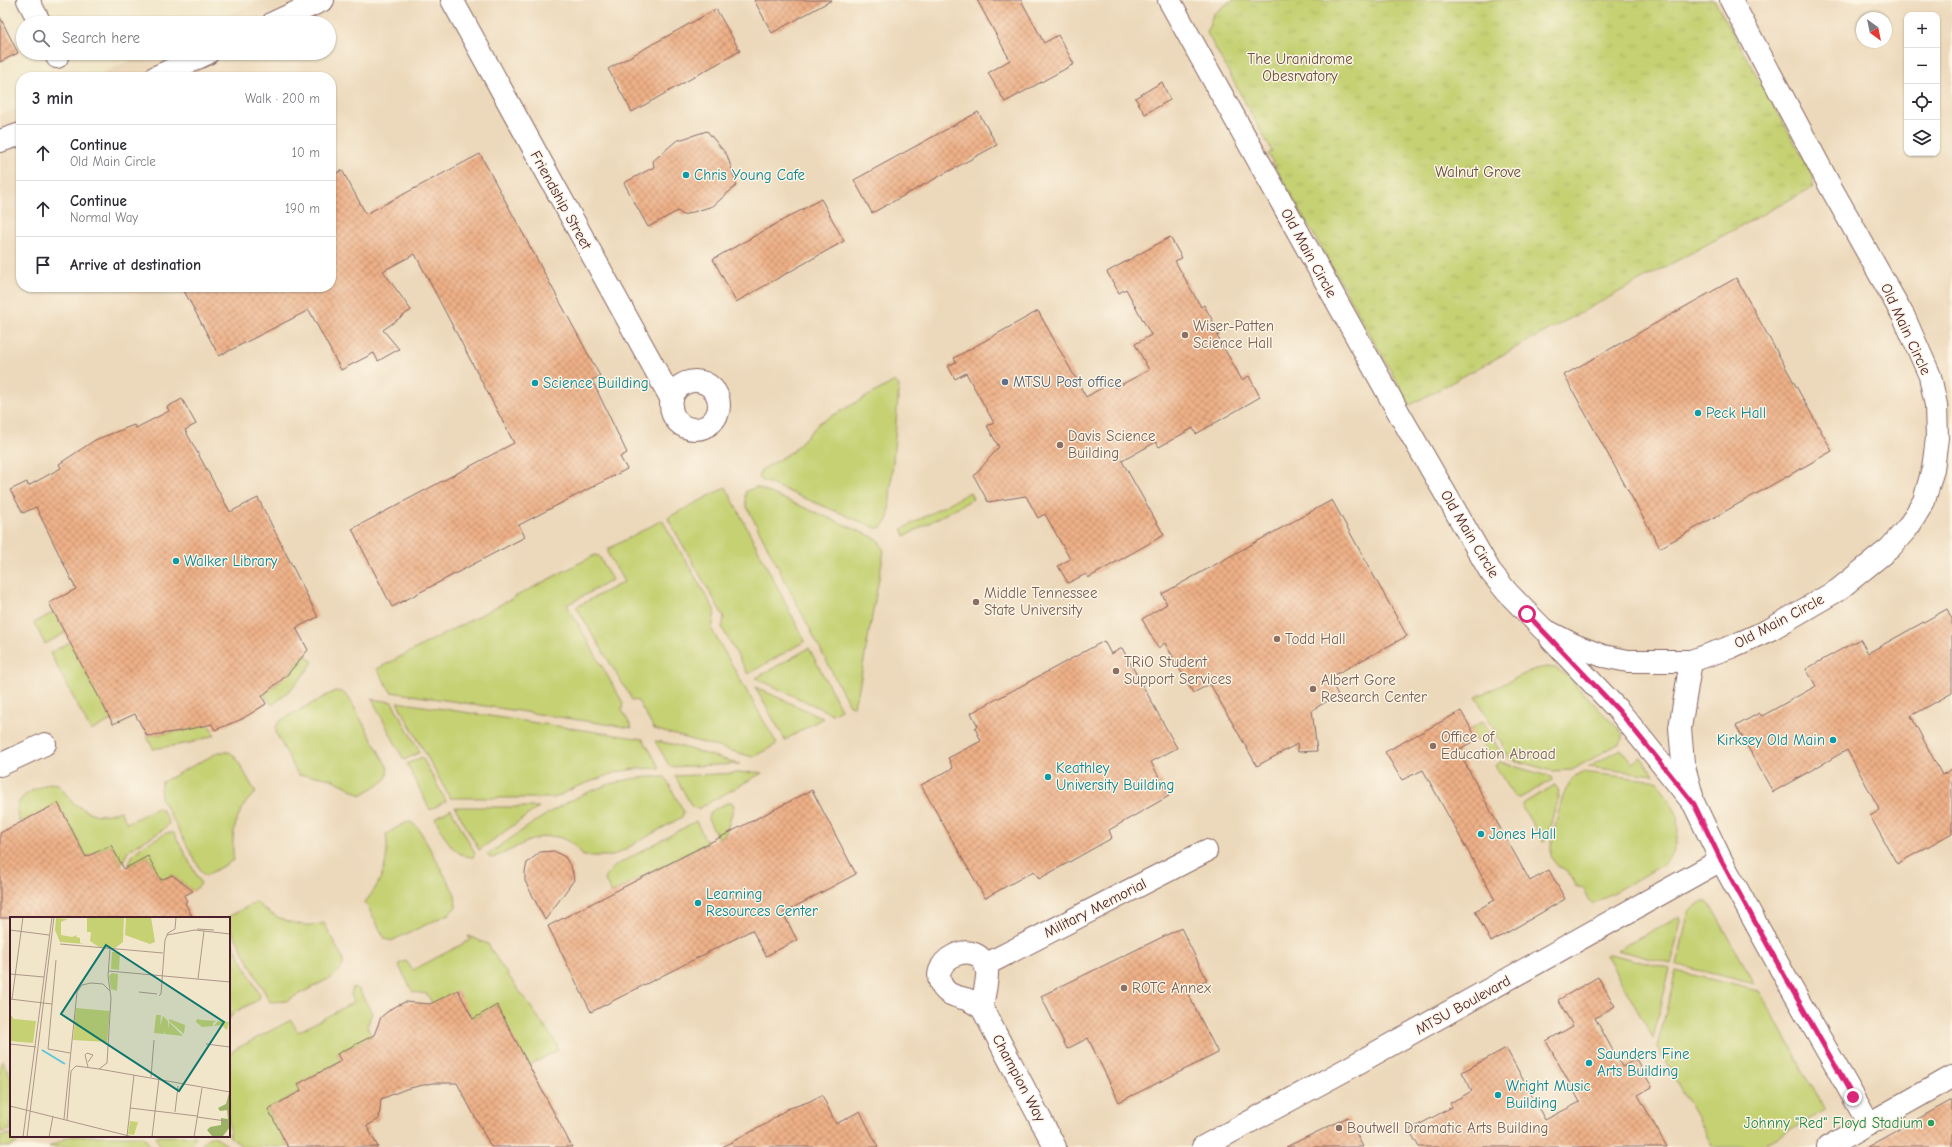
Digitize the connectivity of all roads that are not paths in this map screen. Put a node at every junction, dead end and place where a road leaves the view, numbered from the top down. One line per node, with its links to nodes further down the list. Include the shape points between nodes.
1 (28, 0): 6 (street)
2 (323, 0): 7 (street)
3 (452, 0): 12 (street, Friendship Street)
4 (1168, 0): 13 (street, Old Main Circle, via 1490,571)
5 (1730, 0): 14 (street, Old Main Circle, via 1904,317 1930,376 1936,405 1937,438 1933,469 1924,501 1909,526 1890,548 1838,590 1771,629)
6 (36, 16)
7 (288, 16)
8 (193, 60): 9 (street)
9 (167, 72)
10 (16, 136): 11 (street)
11 (0, 141)
12 (672, 400)
13 (1543, 629): 14 (street, Old Main Circle, via 1603,656 1628,661); 17 (street, via 1619,711)
14 (1691, 661): 17 (street, via 1680,728 1683,763)
15 (45, 744): 16 (street)
16 (0, 765)
17 (1694, 804): 19 (street)
18 (1206, 851): 20 (street, Military Memorial)
19 (1721, 860): 23 (street); 25 (street, MTSU Boulevard, via 1354,1066)
20 (985, 965): 21 (street, via 987,980); 21 (street, via 974,954 958,953 945,962 940,977 947,991)
21 (982, 1008): 24 (street, Champion Way)
22 (1952, 1077): 23 (street)
23 (1869, 1124): 26 (street)
24 (1056, 1147)
25 (1203, 1147)
26 (1828, 1147)

